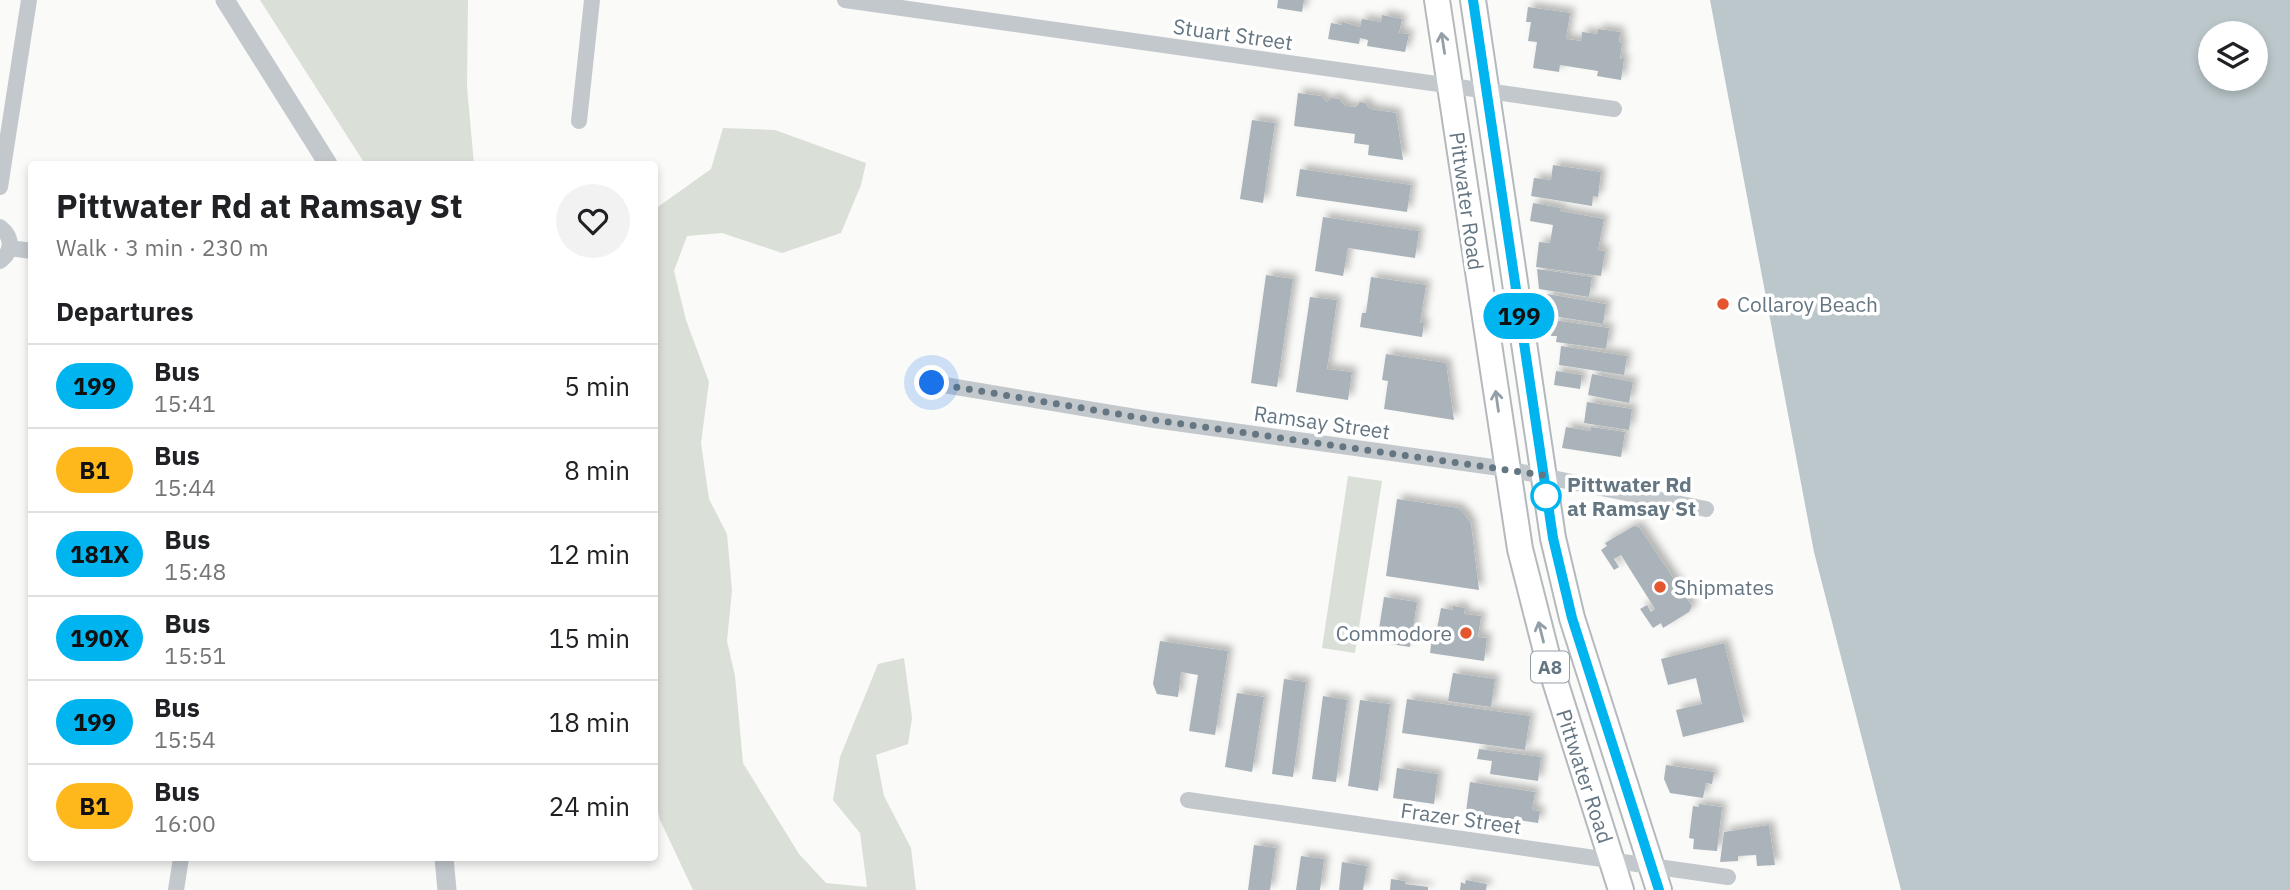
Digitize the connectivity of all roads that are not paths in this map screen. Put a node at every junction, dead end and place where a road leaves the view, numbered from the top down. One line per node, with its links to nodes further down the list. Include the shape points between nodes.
1 (29, 0): 12 (street)
2 (225, 0): 11 (street)
3 (592, 0): 10 (street)
4 (845, 0): 7 (street, Stuart Street)
5 (1437, 0): 7 (highway, Pittwater Road / A8, one-way to 5)
6 (1473, 0): 8 (highway, Pittwater Road / A8)
7 (1450, 86): 8 (street, Stuart Street); 17 (highway, Pittwater Road / A8, one-way to 7)
8 (1486, 91): 9 (street, Stuart Street); 18 (highway, Pittwater Road / A8)
9 (1614, 109)
10 (579, 121)
11 (326, 161)
12 (0, 187)
13 (0, 227): 15 (street, via 7,233)
14 (28, 252): 15 (street)
15 (5, 255)
16 (932, 383): 17 (street, Ramsay Street, via 1154,420)
17 (1507, 469): 18 (street, Ramsay Street); 23 (highway, Pittwater Road / A8, one-way to 17, via 1548,659 1520,549)
18 (1543, 475): 19 (street, Ramsay Street); 24 (highway, Pittwater Road / A8, via 1572,618)
19 (1706, 509)
20 (1188, 800): 23 (street, Frazer Street)
21 (181, 861): 26 (street)
22 (444, 861): 27 (street)
23 (1612, 861): 24 (street, Frazer Street); 28 (highway, Pittwater Road / A8)
24 (1651, 866): 25 (street, Frazer Street); 29 (highway, Pittwater Road / A8)
25 (1728, 877)
26 (176, 890)
27 (447, 890)
28 (1621, 890)
29 (1659, 890)

